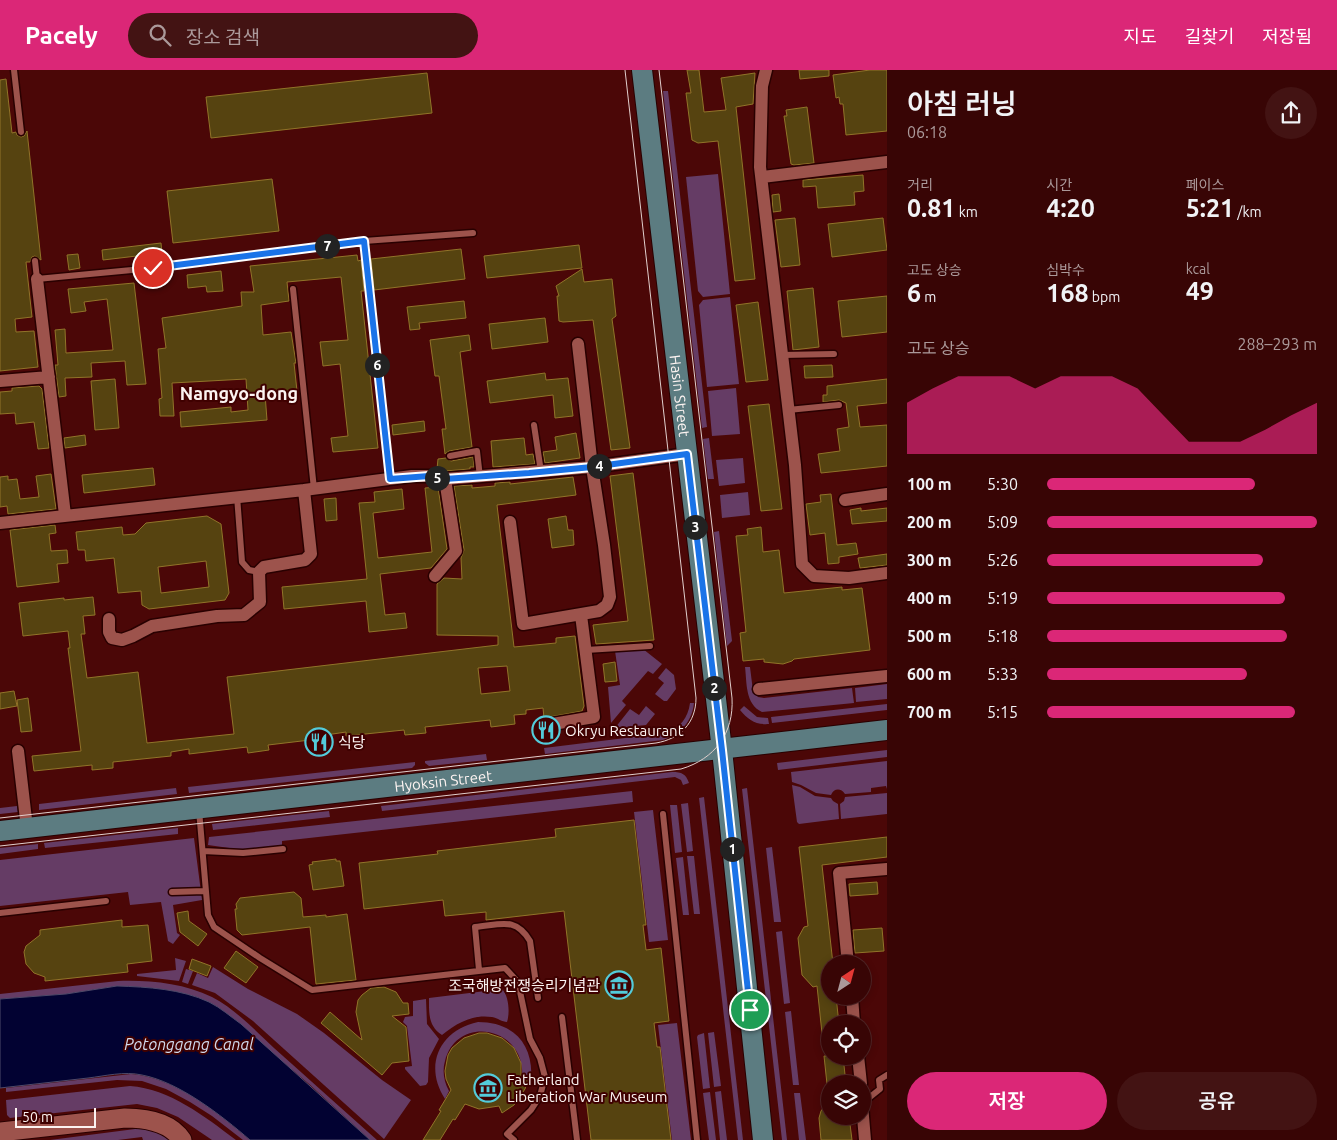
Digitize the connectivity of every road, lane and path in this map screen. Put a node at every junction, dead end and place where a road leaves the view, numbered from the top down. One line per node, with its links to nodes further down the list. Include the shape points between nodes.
1 (14, 70): 4 (lane)
2 (642, 70): 20 (main road, Hasin Street)
3 (766, 70): 6 (street, via 762,86)
4 (21, 132)
5 (887, 162): 6 (street)
6 (762, 177): 14 (street)
7 (472, 234): 8 (lane)
8 (364, 241): 10 (lane); 25 (lane)
9 (35, 261): 10 (lane)
10 (37, 279): 15 (street)
11 (293, 289): 27 (lane)
12 (578, 344): 22 (street)
13 (834, 354): 14 (lane)
14 (782, 356): 18 (street)
15 (49, 377): 16 (street); 31 (street)
16 (0, 381)
17 (839, 405): 18 (lane)
18 (788, 410): 35 (street, via 802,564 814,576 849,578)
19 (534, 425): 23 (lane)
20 (687, 454): 22 (street); 45 (main road, Hasin Street)
21 (450, 456): 24 (lane, via 477,451)
22 (592, 467): 23 (street); 37 (street, via 610,597 607,605 599,611)
23 (541, 472): 24 (street)
24 (480, 476): 26 (street)
25 (390, 479): 26 (street, via 429,476); 27 (street)
26 (445, 479): 36 (street, via 456,551)
27 (309, 490): 29 (street); 34 (street, via 311,554 306,560 264,566)
28 (887, 494): 30 (street)
29 (237, 496): 31 (street); 34 (lane, via 242,562 248,570)
30 (845, 500)
31 (65, 515): 33 (street)
32 (510, 522): 37 (street, via 523,624)
33 (0, 523)
34 (260, 572): 38 (street, via 260,602 244,614 152,626 122,640 112,638)
35 (887, 573)
36 (435, 576)
37 (581, 614): 40 (street)
38 (109, 619)
39 (650, 646): 40 (lane)
40 (586, 650): 43 (street, via 594,717)
41 (887, 676): 42 (street)
42 (759, 689)
43 (547, 724)
44 (887, 730): 45 (main road, Hyoksin Street)
45 (722, 750): 47 (main road, Hyoksin Street); 70 (main road, Hasin Street)
46 (18, 751): 49 (street)
47 (199, 808): 49 (main road, Hyoksin Street); 52 (lane)
48 (663, 814): 69 (lane)
49 (27, 828): 50 (main road, Hyoksin Street)
50 (0, 831)
51 (283, 849): 52 (lane)
52 (202, 851): 54 (lane)
53 (887, 869): 58 (street, via 839,873)
54 (206, 891): 55 (lane); 59 (lane, via 208,915 214,927 312,990)
55 (172, 892)
56 (106, 901): 57 (lane)
57 (0, 913)
58 (847, 955)
59 (479, 970): 60 (lane, via 474,927 516,925 530,941); 67 (lane, via 504,968 518,982 530,1039 540,1058 544,1077 540,1096 532,1110 507,1134)
60 (538, 998)
61 (562, 1017): 68 (lane)
62 (887, 1074): 63 (lane, via 879,1080 880,1089)
63 (871, 1096)
64 (864, 1125): 71 (street)
65 (0, 1132): 66 (street, via 142,1118 171,1129)
66 (182, 1139)
67 (514, 1140)
68 (577, 1140)
69 (697, 1140)
70 (763, 1140)
71 (865, 1140)

